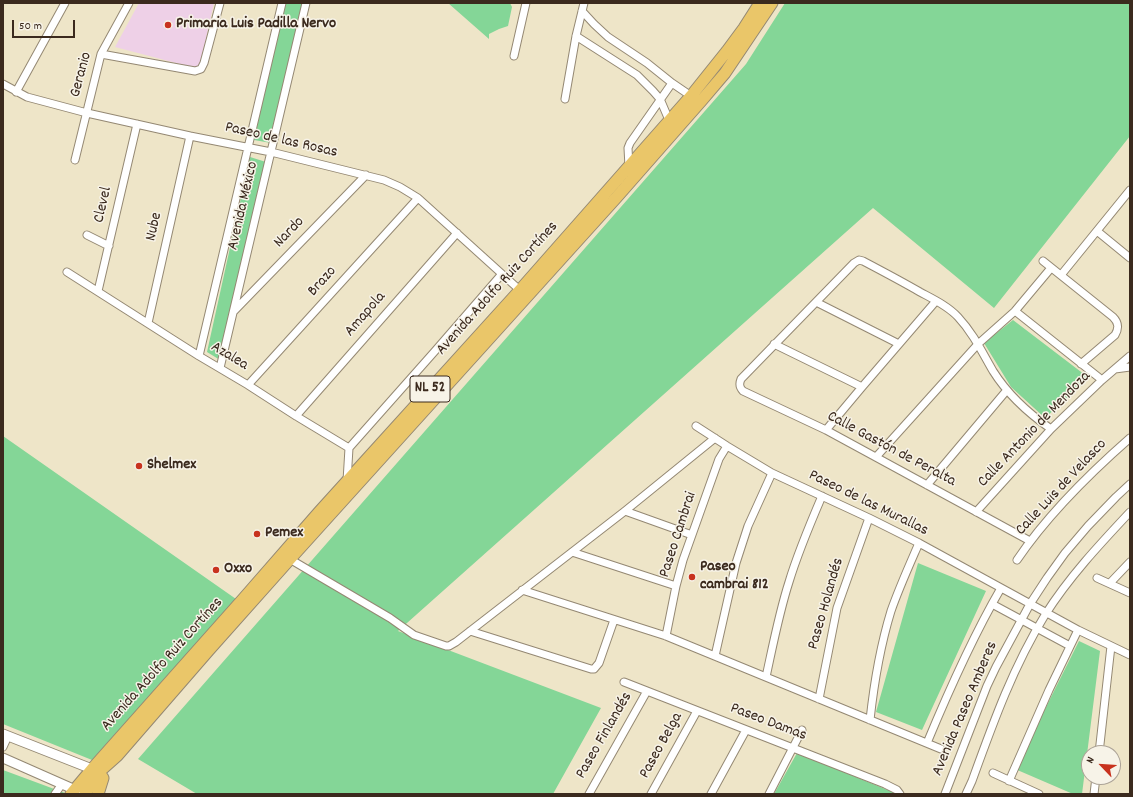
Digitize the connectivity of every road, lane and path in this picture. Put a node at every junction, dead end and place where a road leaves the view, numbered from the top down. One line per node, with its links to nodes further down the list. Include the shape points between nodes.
1 (65, 3): 16 (street)
2 (129, 3): 12 (street, Geranio)
3 (220, 3): 12 (street, via 201,69 195,71)
4 (282, 3): 24 (street, Avenida México)
5 (306, 3): 25 (street, Avenida México)
6 (584, 3): 10 (street)
7 (760, 3): 17 (main road, Avenida Adolfo Ruiz Cortínes / NL 52, via 727,51)
8 (772, 3): 21 (main road, via 725,73)
9 (525, 4): 13 (street)
10 (582, 11): 11 (street); 14 (street, via 608,37)
11 (576, 36): 18 (street); 19 (street, via 636,76)
12 (101, 54): 20 (street, Geranio)
13 (514, 56)
14 (672, 83): 17 (street); 19 (street)
15 (3, 84): 16 (street, Paseo de las Rosas)
16 (16, 92): 20 (street, Paseo de las Rosas)
17 (691, 96): 21 (main road, Avenida Adolfo Ruiz Cortínes / NL 52)
18 (565, 99)
19 (660, 99): 21 (street); 27 (street, via 630,143)
20 (87, 112): 22 (street, Paseo de las Rosas); 26 (street, Geranio)
21 (677, 121): 27 (main road, Avenida Adolfo Ruiz Cortínes / NL 52); 42 (main road, via 650,159)
22 (137, 124): 23 (street, Paseo de las Rosas); 34 (street, Clevel)
23 (190, 136): 24 (street, Paseo de las Rosas); 47 (street, Nube)
24 (248, 148): 25 (street, Paseo de las Rosas); 51 (street, Avenida México)
25 (271, 152): 28 (street, Paseo de las Rosas); 45 (street, Avenida México)
26 (75, 160)
27 (628, 167): 42 (main road, Avenida Adolfo Ruiz Cortínes / NL 52)
28 (366, 175): 30 (street, Paseo de las Rosas, via 400,187); 45 (street, Nardo)
29 (1130, 190): 31 (street)
30 (418, 198): 32 (street, Paseo de las Rosas); 57 (street, Brazo)
31 (1097, 231): 35 (street); 40 (street)
32 (457, 233): 39 (street, Paseo de las Rosas); 60 (street, Amapola)
33 (87, 235): 34 (street)
34 (109, 246): 41 (street, Clevel)
35 (1130, 258)
36 (1043, 261): 37 (street)
37 (1051, 268): 40 (street); 46 (street)
38 (67, 272): 41 (street, Azalea)
39 (501, 275): 42 (street, Paseo de las Rosas); 67 (street)
40 (1061, 275): 53 (street, via 1117,321 1118,331 1115,335)
41 (98, 291): 47 (street, Azalea)
42 (523, 293): 70 (main road, Avenida Adolfo Ruiz Cortínes / NL 52); 82 (main road)
43 (936, 301): 44 (street, via 859,260); 49 (street); 50 (street, via 958,316)
44 (816, 302): 48 (street); 49 (street)
45 (233, 311): 55 (street, Avenida México)
46 (1015, 311): 50 (street); 53 (street)
47 (148, 323): 51 (street, Azalea)
48 (774, 344): 58 (street); 63 (street, Calle Gastón de Peralta, via 741,379 741,389)
49 (899, 344): 58 (street)
50 (978, 344): 59 (street); 68 (street)
51 (199, 356): 55 (street, Azalea)
52 (1130, 356): 54 (street, Calle Antonio de Mendoza)
53 (1081, 364): 56 (street)
54 (1127, 367): 56 (street, Calle Antonio de Mendoza, via 1115,369)
55 (220, 368): 57 (street, Azalea)
56 (1102, 380): 62 (street, Calle Antonio de Mendoza)
57 (248, 385): 60 (street, Azalea)
58 (862, 387): 63 (street)
59 (1007, 390): 62 (street, via 1031,415); 72 (street)
60 (296, 416): 67 (street, Azalea)
61 (696, 426): 64 (street, Paseo de las Murallas)
62 (1051, 429): 75 (street, Calle Antonio de Mendoza)
63 (826, 430): 68 (street, Calle Gastón de Peralta)
64 (715, 438): 66 (street, Paseo de las Murallas); 74 (street)
65 (1130, 438): 79 (street, Calle Luis de Velasco, via 1084,480)
66 (726, 446): 69 (street, Paseo de las Murallas); 78 (street, Paseo Cambrai)
67 (349, 448): 70 (street)
68 (876, 457): 72 (street, Calle Gastón de Peralta)
69 (772, 473): 73 (street, Paseo de las Murallas); 103 (street, via 748,526 736,563)
70 (346, 482): 82 (main road, Avenida Adolfo Ruiz Cortínes / NL 52)
71 (1130, 484): 92 (street, Avenida Paseo Amberes, via 1065,553)
72 (927, 485): 75 (street, Calle Gastón de Peralta)
73 (822, 496): 77 (street, Paseo de las Murallas); 104 (street, via 788,582)
74 (625, 511): 78 (street); 81 (street)
75 (976, 512): 79 (street, Calle Gastón de Peralta)
76 (1130, 512): 93 (street, Avenida Paseo Amberes, via 1077,571)
77 (869, 518): 80 (street, Paseo de las Murallas); 107 (street, Paseo Holandés, via 837,608)
78 (692, 535): 87 (street, Paseo Cambrai)
79 (1030, 541): 83 (street, Calle Luis de Velasco)
80 (919, 543): 88 (street, Paseo de las Murallas); 109 (street, via 889,618 874,683)
81 (572, 552): 87 (street); 89 (street)
82 (286, 556): 98 (street, via 414,635 446,646); 120 (main road, via 117,756); 120 (main road, Avenida Adolfo Ruiz Cortínes / NL 52, via 103,758)
83 (1017, 560)
84 (1130, 562): 86 (street)
85 (1097, 578): 86 (street)
86 (1110, 584): 90 (street)
87 (676, 586): 99 (street, Paseo Cambrai)
88 (1001, 588): 91 (street); 92 (street, Paseo de las Murallas)
89 (522, 590): 95 (street); 98 (street)
90 (1130, 593)
91 (992, 604): 94 (street); 113 (street, via 962,662)
92 (1030, 604): 93 (street, Paseo de las Murallas); 94 (street, Avenida Paseo Amberes)
93 (1047, 613): 96 (street, Avenida Paseo Amberes); 97 (street, Paseo de las Murallas)
94 (1021, 619): 96 (street); 131 (street, Avenida Paseo Amberes, via 987,686)
95 (614, 620): 98 (street, via 599,663 594,669); 99 (street)
96 (1037, 628): 100 (street); 132 (street, Avenida Paseo Amberes, via 1005,693)
97 (1078, 630): 100 (street); 101 (street, Paseo de las Murallas)
98 (470, 631)
99 (666, 636): 103 (street)
100 (1070, 646): 121 (street)
101 (1111, 646): 102 (street, Paseo de las Murallas); 114 (street)
102 (1130, 655)
103 (715, 656): 104 (street)
104 (766, 677): 107 (street)
105 (624, 682): 106 (street, Paseo Damas)
106 (647, 691): 108 (street, Paseo Damas); 126 (street, Paseo Finlandés)
107 (819, 699): 109 (street)
108 (697, 711): 110 (street, Paseo Damas); 127 (street, Paseo Belga)
109 (870, 720): 113 (street)
110 (746, 730): 116 (street, Paseo Damas); 128 (street)
111 (802, 730): 116 (street)
112 (6, 735): 115 (street); 120 (street)
113 (927, 743): 117 (street)
114 (1100, 745)
115 (3, 747)
116 (794, 748): 129 (street); 130 (street, Paseo Damas, via 885,784)
117 (942, 749)
118 (3, 758): 122 (street)
119 (993, 773): 121 (street)
120 (96, 774): 123 (main road, Avenida Adolfo Ruiz Cortínes / NL 52); 125 (main road, Avenida Adolfo Ruiz Cortínes / NL 52)
121 (1009, 781): 133 (street)
122 (62, 784): 123 (street); 124 (street)
123 (80, 793)
124 (55, 794)
125 (98, 794)
126 (589, 794)
127 (651, 794)
128 (712, 794)
129 (768, 794)
130 (900, 794)
131 (945, 794)
132 (966, 794)
133 (1039, 794)

